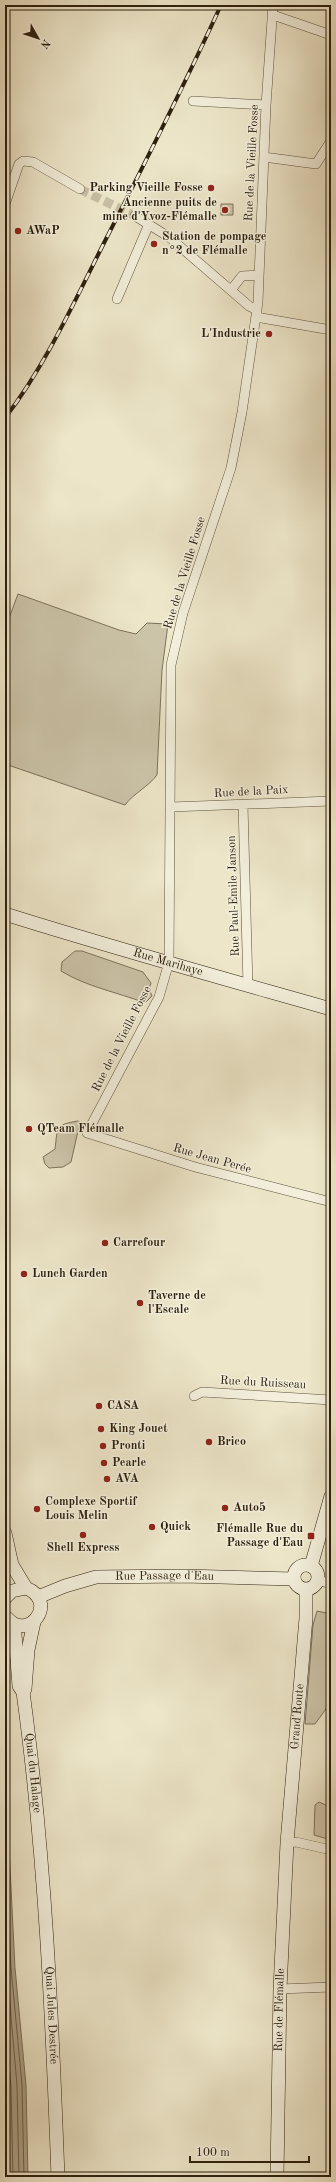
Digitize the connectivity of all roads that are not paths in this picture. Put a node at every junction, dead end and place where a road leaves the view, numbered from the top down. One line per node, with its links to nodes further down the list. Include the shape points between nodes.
1 (273, 5): 2 (street, Rue de la Vieille Fosse)
2 (273, 15): 3 (street); 5 (street, Rue de la Vieille Fosse)
3 (331, 35)
4 (193, 101): 5 (street)
5 (266, 105): 7 (street, Rue de la Vieille Fosse)
6 (331, 141): 7 (street, via 316,164)
7 (264, 157): 12 (street, Rue de la Vieille Fosse)
8 (80, 189): 9 (street, via 52,171 28,160 19,164)
9 (5, 204)
10 (135, 216): 11 (street)
11 (149, 224): 13 (street, via 169,237); 14 (street)
12 (259, 275): 13 (street, via 242,276); 15 (street, Rue de la Vieille Fosse)
13 (231, 290): 15 (street)
14 (117, 299)
15 (256, 313): 16 (street); 19 (street, Rue de la Vieille Fosse, via 231,468 183,613 171,665)
16 (331, 330)
17 (331, 801): 18 (street, Rue de la Paix)
18 (243, 805): 19 (street, Rue de la Paix); 22 (street, Rue Paul-Emile Janson)
19 (171, 807): 21 (street, Rue de la Vieille Fosse)
20 (5, 914): 21 (street, Rue Marihaye, via 128,953)
21 (169, 962): 22 (street, Rue Marihaye); 24 (street, Rue de la Vieille Fosse, via 159,997)
22 (248, 986): 23 (street, Rue Marihaye)
23 (331, 1009)
24 (87, 1132): 25 (street, Rue Jean Perée, via 180,1163)
25 (331, 1202)
26 (194, 1396): 27 (street, Rue du Ruisseau, via 202,1392)
27 (331, 1400)
28 (331, 1496): 30 (street)
29 (5, 1533): 34 (street, via 12,1565)
30 (311, 1566): 31 (street, via 298,1568); 32 (street, via 317,1573)
31 (294, 1579): 35 (street, via 296,1584); 36 (street, Rue Passage d'Eau, via 96,1576)
32 (318, 1580): 33 (street); 35 (street, via 315,1586)
33 (331, 1584)
34 (26, 1588): 36 (street); 37 (street, via 12,1591)
35 (306, 1590): 41 (street, Grand'Route, via 306,1618)
36 (38, 1597): 39 (street, Quai du Halage, via 41,1608)
37 (5, 1598)
38 (8, 1619): 39 (street, Quai du Halage, via 22,1626); 40 (street, Quai du Halage, via 15,1634 19,1686)
39 (34, 1622): 40 (street, Quai du Halage, via 28,1655 27,1686)
40 (23, 1692): 43 (street, Quai du Halage)
41 (287, 1843): 42 (street, via 296,1842); 45 (street, Rue de Flémalle)
42 (331, 1850)
43 (40, 1855): 46 (street, Quai Jules Destrée, via 51,2009)
44 (331, 1987): 45 (street)
45 (280, 1989): 47 (street, Rue de Flémalle)
46 (58, 2177)
47 (277, 2177)

